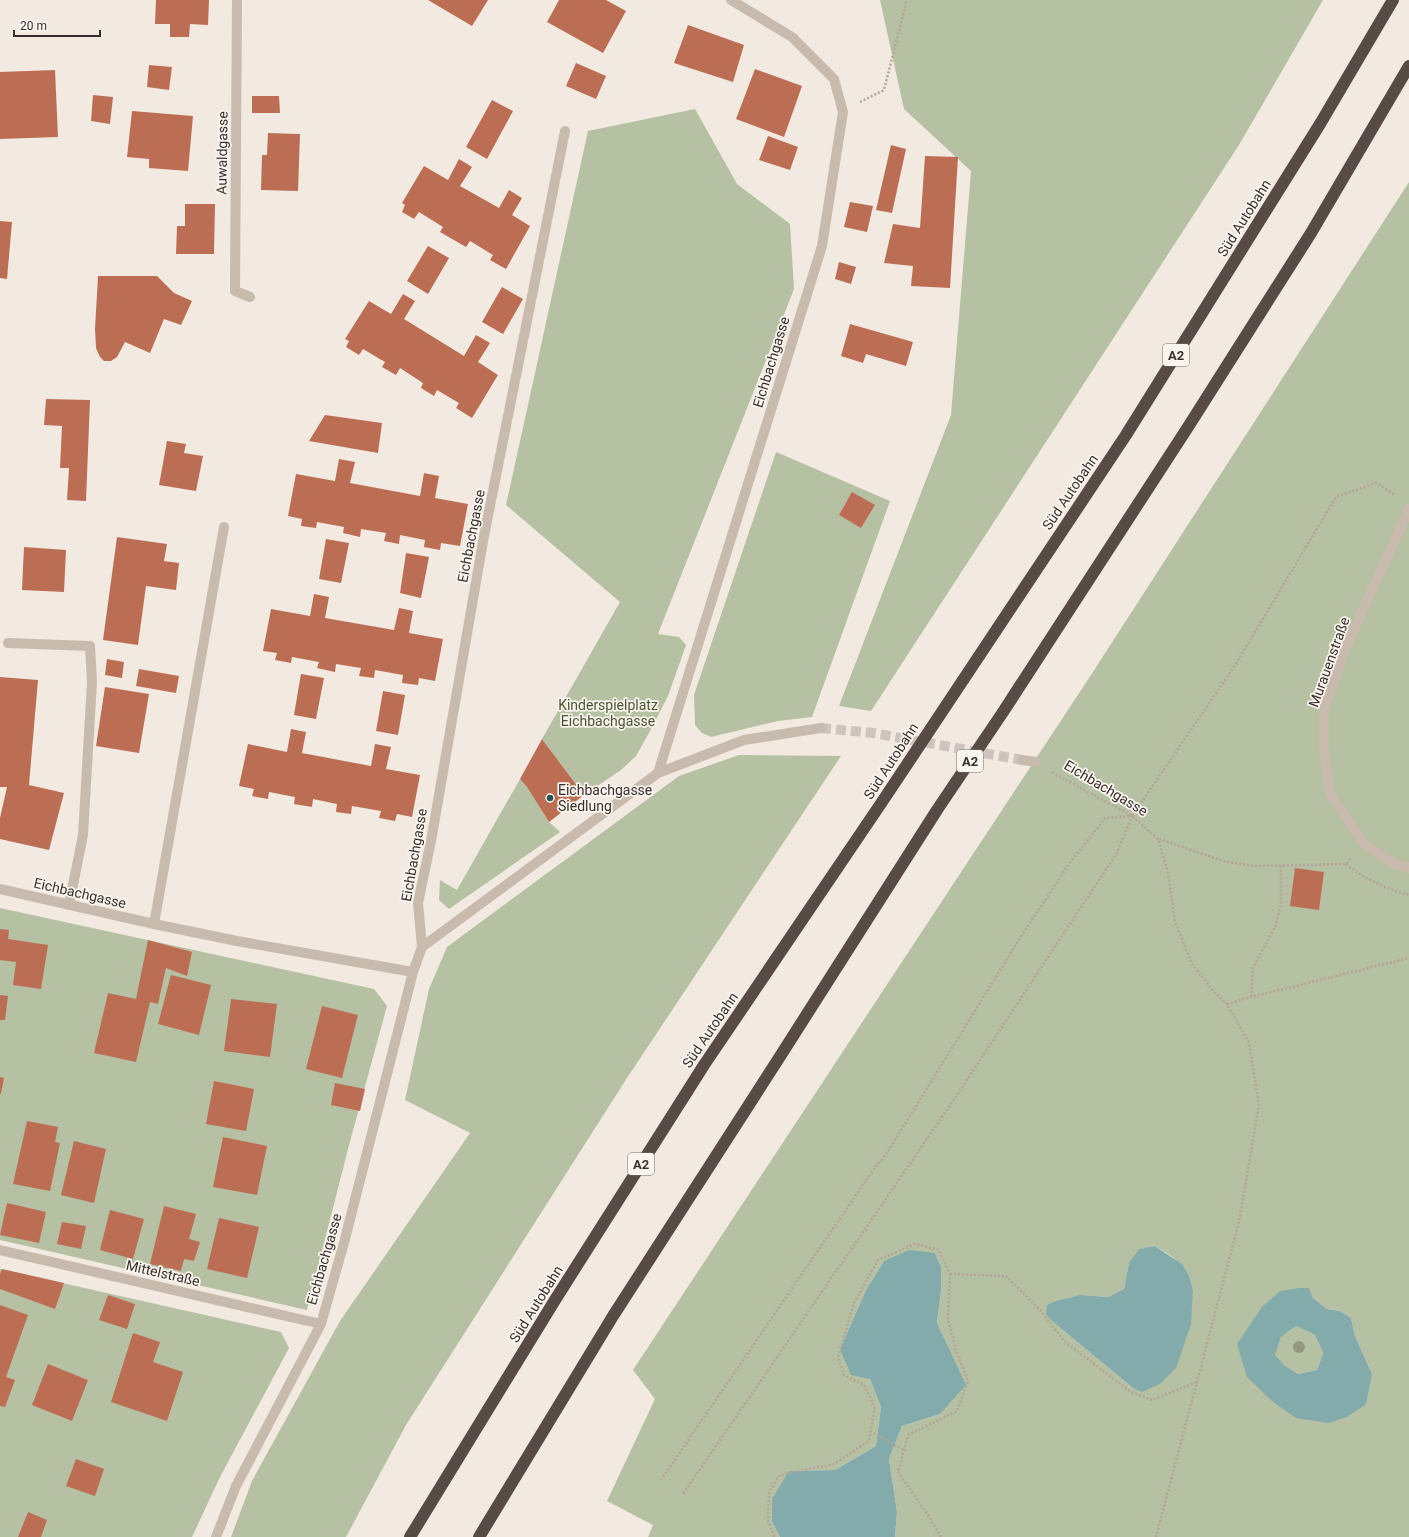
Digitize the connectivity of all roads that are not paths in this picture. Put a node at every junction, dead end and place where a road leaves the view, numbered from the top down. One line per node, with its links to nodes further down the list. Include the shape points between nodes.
1 (238, 0): 6 (street, Auwaldgasse, via 235,291)
2 (731, 0): 13 (street, Eichbachgasse, via 792,37 834,79 843,112 822,246)
3 (1393, 0): 23 (highway, Süd Autobahn / A2, via 1320,124 1126,435 704,1065 555,1300)
4 (1409, 66): 24 (highway, A2, via 1307,239 1188,428 937,810 613,1316)
5 (565, 131): 18 (street, Eichbachgasse, via 484,536 418,903)
6 (250, 297)
7 (1409, 509): 14 (street, Murauenstraße, via 1345,649 1324,708 1324,750 1330,794 1364,844 1396,864)
8 (224, 527): 17 (street)
9 (8, 643): 16 (street, via 90,646 92,682 83,835)
10 (821, 728): 13 (street, via 744,740)
11 (1022, 760): 12 (street)
12 (1036, 762)
13 (658, 773): 18 (street)
14 (1409, 868)
15 (0, 889): 16 (street, Eichbachgasse)
16 (69, 905): 17 (street, Eichbachgasse)
17 (154, 924): 19 (street, Eichbachgasse)
18 (422, 947): 19 (street, Eichbachgasse)
19 (413, 972): 21 (street, Eichbachgasse)
20 (0, 1250): 21 (street, Mittelstraße)
21 (321, 1324): 22 (street, Eichbachgasse, via 236,1486)
22 (216, 1537)
23 (410, 1537)
24 (479, 1537)

